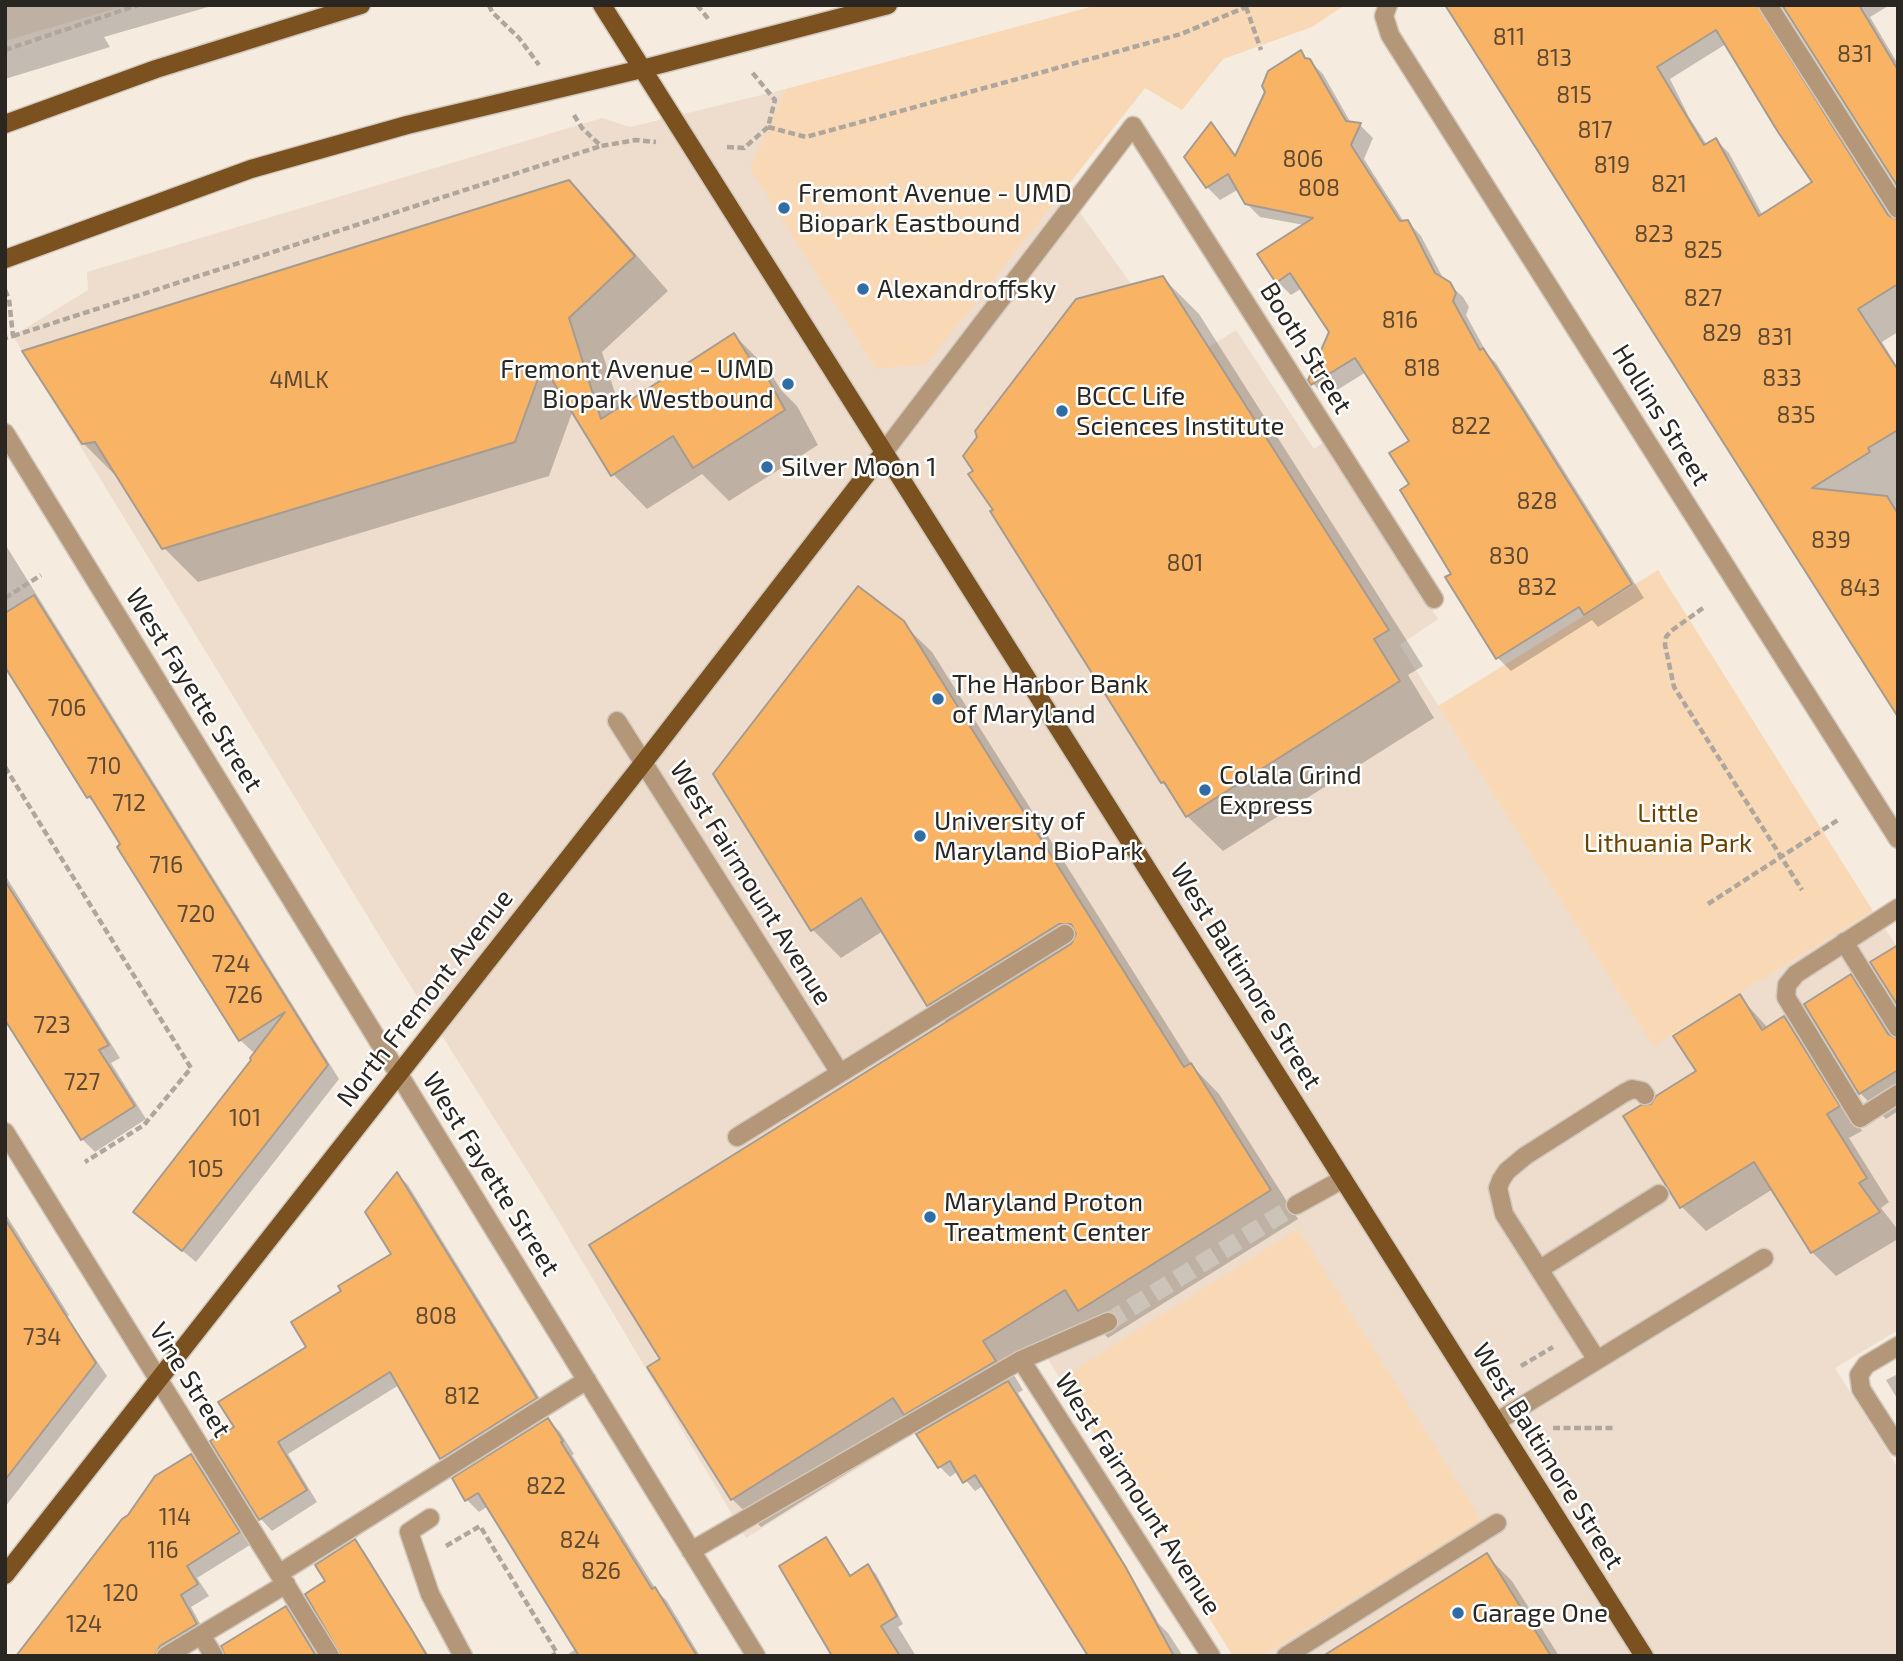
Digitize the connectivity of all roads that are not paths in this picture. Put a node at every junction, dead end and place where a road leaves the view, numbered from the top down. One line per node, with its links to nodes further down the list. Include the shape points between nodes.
1 (360, 5): 7 (main road, via 156,69)
2 (602, 5): 6 (main road, West Baltimore Street)
3 (888, 5): 6 (main road)
4 (1768, 5): 8 (street)
5 (1386, 11): 15 (street, Hollins Street, via 1390,35)
6 (642, 69): 9 (main road, via 407,125 251,169); 11 (main road, West Baltimore Street)
7 (5, 124)
8 (1898, 209)
9 (5, 259)
10 (5, 433): 21 (street, West Fayette Street)
11 (884, 452): 12 (street, Booth Street, via 1133,126); 14 (main road, North Fremont Avenue); 26 (main road, West Baltimore Street)
12 (1434, 599)
13 (617, 721): 14 (street, West Fairmount Avenue)
14 (644, 762): 20 (street, West Fairmount Avenue); 21 (main road, North Fremont Avenue)
15 (1898, 839)
16 (1898, 908): 18 (street)
17 (1065, 934): 20 (street)
18 (1844, 942): 19 (street); 22 (street, via 1796,974 1787,985 1786,997 1860,1118)
19 (1898, 1028)
20 (840, 1073): 25 (street)
21 (399, 1074): 35 (main road, North Fremont Avenue); 36 (street, West Fayette Street)
22 (1898, 1094)
23 (1645, 1095): 30 (street, via 1632,1089 1624,1093 1525,1156 1500,1180 1504,1214)
24 (5, 1132): 35 (street, Vine Street)
25 (737, 1137)
26 (1343, 1180): 28 (street); 37 (main road, West Baltimore Street)
27 (1659, 1194): 30 (street)
28 (1296, 1205)
29 (1765, 1258): 34 (street)
30 (1540, 1269): 34 (street)
31 (1108, 1322): 33 (street)
32 (1898, 1346): 38 (street, via 1866,1365 1859,1375 1861,1389)
33 (1021, 1360): 41 (street); 50 (street, West Fairmount Avenue)
34 (1597, 1360): 37 (street)
35 (158, 1379): 42 (main road, North Fremont Avenue); 43 (street, Vine Street)
36 (587, 1380): 41 (street, West Fayette Street); 43 (street)
37 (1496, 1422): 52 (main road, West Baltimore Street)
38 (1898, 1447)
39 (430, 1518): 48 (street, via 409,1532 430,1594)
40 (1497, 1523): 51 (street)
41 (691, 1550): 49 (street, West Fayette Street)
42 (5, 1575)
43 (283, 1579): 44 (street); 45 (street, Vine Street)
44 (201, 1635): 46 (street); 47 (street)
45 (329, 1655)
46 (166, 1656)
47 (214, 1656)
48 (463, 1656)
49 (756, 1656)
50 (1211, 1656)
51 (1286, 1656)
52 (1644, 1656)

